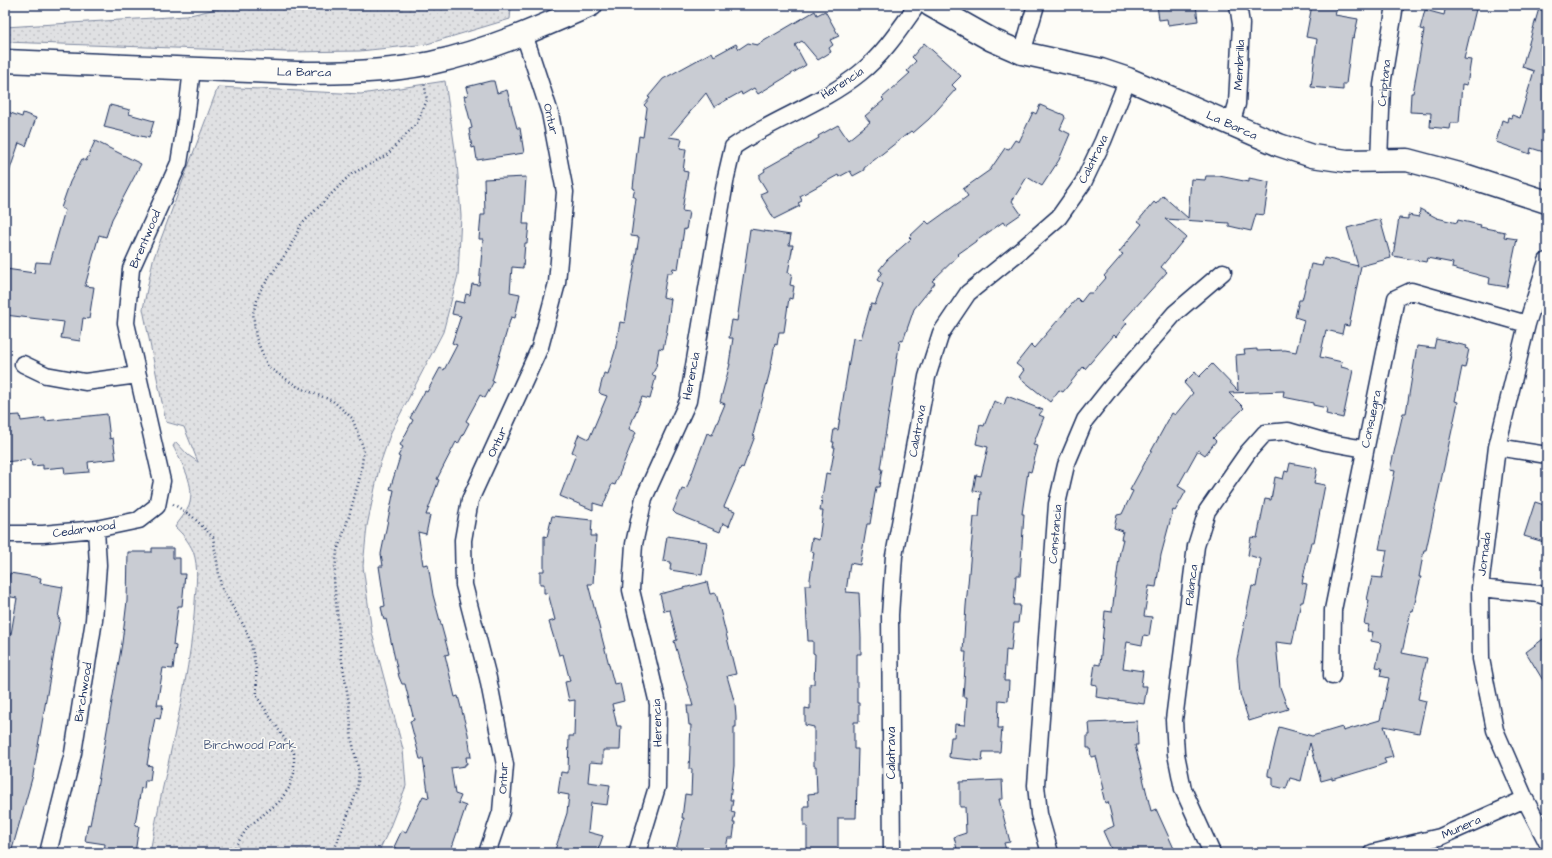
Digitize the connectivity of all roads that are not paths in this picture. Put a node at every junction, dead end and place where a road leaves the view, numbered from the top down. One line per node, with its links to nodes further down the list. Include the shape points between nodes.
1 (591, 5): 7 (street, La Barca)
2 (916, 5): 33 (street, Herencia, via 877,58 860,73 840,88 754,133 733,147 688,401 644,498 634,544 631,590 658,704 657,787)
3 (930, 5): 8 (street, La Barca, via 992,40)
4 (1036, 5): 8 (street)
5 (1238, 5): 12 (street, Membrilla, via 1241,24 1237,104)
6 (1395, 5): 13 (street, Criptana, via 1382,85)
7 (524, 34): 10 (street, La Barca, via 422,64 386,70 344,73); 32 (street, Ontur, via 550,113 565,192 557,283 540,347 470,500 463,540 464,586 488,678 505,765 500,812)
8 (1022, 53): 11 (street, La Barca, via 1100,70)
9 (5, 61): 10 (street, La Barca)
10 (192, 68): 19 (street, Brentwood, via 179,163 131,269 126,323)
11 (1128, 79): 12 (street, La Barca); 34 (street, Calatrava, via 1083,182 1058,217 968,293 941,333 927,377 894,556 890,616)
12 (1230, 124): 13 (street, La Barca, via 1312,156)
13 (1379, 161): 14 (street, La Barca, via 1407,160)
14 (1547, 202)
15 (1547, 261): 17 (street, Jornada)
16 (1223, 272): 35 (street, Constancia, via 1175,313 1112,386 1085,420 1066,465 1057,504 1037,777 1039,814)
17 (1527, 324): 20 (street, Jornada); 21 (street, Consuegra, via 1411,291 1396,298)
18 (24, 364): 19 (street, via 46,375 85,382)
19 (138, 375): 23 (street, Brentwood, via 162,481)
20 (1497, 447): 22 (street); 26 (street, Jornada)
21 (1365, 448): 28 (street, Consuegra, via 1332,610); 36 (street, Palanca, via 1326,442 1288,430 1265,433 1248,452 1208,511 1196,546 1174,720 1176,754 1183,789)
22 (1547, 455)
23 (158, 501): 24 (street, Cedarwood, via 139,520)
24 (96, 529): 25 (street, Cedarwood, via 43,534); 31 (street, Birchwood, via 98,565 94,620 73,753)
25 (5, 534)
26 (1480, 588): 27 (street); 29 (street, Jornada, via 1481,659 1495,730)
27 (1547, 597)
28 (1332, 676)
29 (1525, 799): 30 (street, Jornada); 37 (street, Munera, via 1440,837)
30 (1547, 842)
31 (48, 853)
32 (487, 853)
33 (637, 853)
34 (892, 853)
35 (1050, 853)
36 (1212, 853)
37 (1372, 853)

